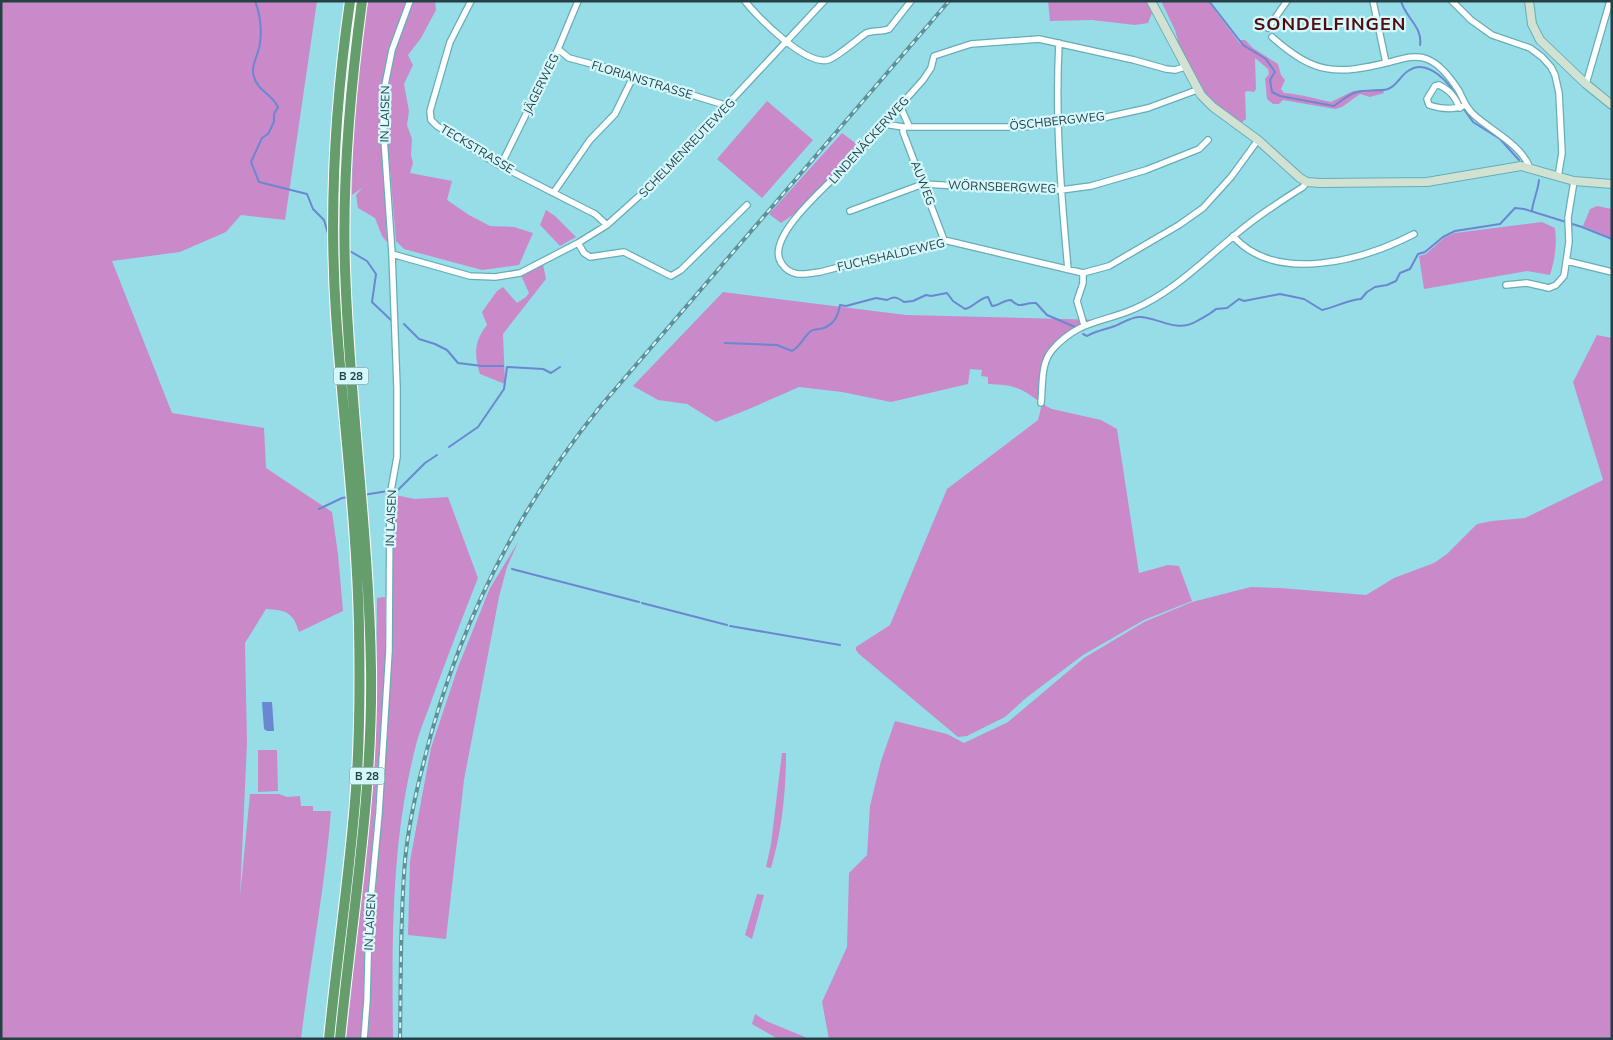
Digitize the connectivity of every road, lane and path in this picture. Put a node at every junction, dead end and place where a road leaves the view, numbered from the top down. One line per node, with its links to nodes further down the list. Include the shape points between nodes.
1 (350, 1): 60 (highway, B 28, via 341,76 334,192 334,278 352,514 360,680 350,853)
2 (362, 1): 61 (highway, B 28, via 351,86 345,192 345,276 364,513 370,634 369,746)
3 (410, 1): 52 (street, IN LAISEN, via 392,50 385,85 383,124)
4 (471, 1): 35 (street, TECKSTRASSE, via 450,42 430,111 431,120)
5 (578, 1): 19 (street, JÄGERWEG)
6 (745, 1): 17 (street)
7 (824, 1): 17 (street, SCHELMENREUTEWEG)
8 (911, 1): 17 (street, via 889,29 866,33 828,60 808,56)
9 (1151, 1): 21 (street)
10 (1287, 1): 15 (street)
11 (1374, 1): 20 (street)
12 (1452, 1): 37 (street, via 1492,35 1530,48 1551,66 1558,84 1562,153)
13 (1529, 1): 23 (street, via 1532,24 1540,40)
14 (1610, 1): 23 (street)
15 (1268, 28)
16 (1272, 37): 20 (street, via 1306,62 1325,68 1343,71)
17 (785, 41): 26 (street, SCHELMENREUTEWEG)
18 (1058, 43): 21 (street, via 1166,69); 27 (street, LINDENÄCKERWEG, via 1039,39 983,43 957,47 934,56 931,68); 30 (street)
19 (558, 49): 22 (street, FLORIANSTRASSE, via 569,58); 35 (street, JÄGERWEG)
20 (1386, 63): 28 (street, via 1415,57 1434,62 1453,83)
21 (1185, 67): 24 (street)
22 (633, 77): 26 (street, FLORIANSTRASSE); 43 (street, via 615,114 590,140)
23 (1586, 84): 25 (street)
24 (1197, 90): 30 (street, ÖSCHBERGWEG, via 1148,108); 34 (street, via 1212,107)
25 (1612, 104)
26 (728, 106): 47 (street, SCHELMENREUTEWEG, via 657,180)
27 (900, 106): 31 (street, LINDENÄCKERWEG); 32 (street, AUWEG)
28 (1466, 106): 29 (street); 36 (street, via 1516,148)
29 (1460, 108): 29 (street, via 1438,108 1429,105 1427,98 1439,85 1454,95)
30 (1058, 122): 32 (street, ÖSCHBERGWEG, via 1024,127); 42 (street)
31 (884, 124): 32 (street, ÖSCHBERGWEG); 46 (street, LINDENÄCKERWEG, via 836,178)
32 (906, 127): 40 (street, AUWEG, via 903,132)
33 (1208, 140): 42 (street, WÖRNSBERGWEG, via 1199,149 1146,170 1091,186)
34 (1258, 140): 38 (street); 56 (street, FUCHSHALDEWEG, via 1204,208 1109,266)
35 (501, 165): 43 (street, TECKSTRASSE)
36 (1530, 168): 37 (street); 38 (street, via 1521,166 1427,182)
37 (1558, 177): 39 (street)
38 (1307, 182): 49 (street)
39 (1574, 182): 41 (street); 53 (street, via 1568,221)
40 (923, 184): 42 (street, WÖRNSBERGWEG); 45 (street, WÖRNSBERGWEG); 50 (street, AUWEG)
41 (1612, 184)
42 (1061, 190): 54 (street)
43 (554, 192): 47 (street, TECKSTRASSE, via 595,214)
44 (747, 205): 51 (street, via 681,270 670,276 624,252 590,257)
45 (850, 211)
46 (795, 217): 50 (street, FUCHSHALDEWEG, via 782,239 779,256 785,268 799,275)
47 (607, 225): 51 (street, SCHELMENREUTEWEG)
48 (1414, 234): 49 (street, via 1398,246 1334,262 1281,262 1260,257)
49 (1233, 236): 58 (street, via 1153,300)
50 (944, 240): 54 (street, FUCHSHALDEWEG)
51 (578, 243): 52 (street, SCHELMENREUTEWEG, via 520,273 495,276 470,276)
52 (392, 254): 62 (street, IN LAISEN, via 397,457 390,496 389,651 369,920)
53 (1567, 261): 55 (street); 57 (street, via 1564,276 1556,286)
54 (1068, 269): 56 (street, FUCHSHALDEWEG)
55 (1612, 272)
56 (1084, 273): 58 (street, via 1077,301)
57 (1506, 285)
58 (1084, 325): 59 (street, via 1051,350 1043,369)
59 (1042, 404)
60 (329, 1039)
61 (340, 1039)
62 (364, 1039)

